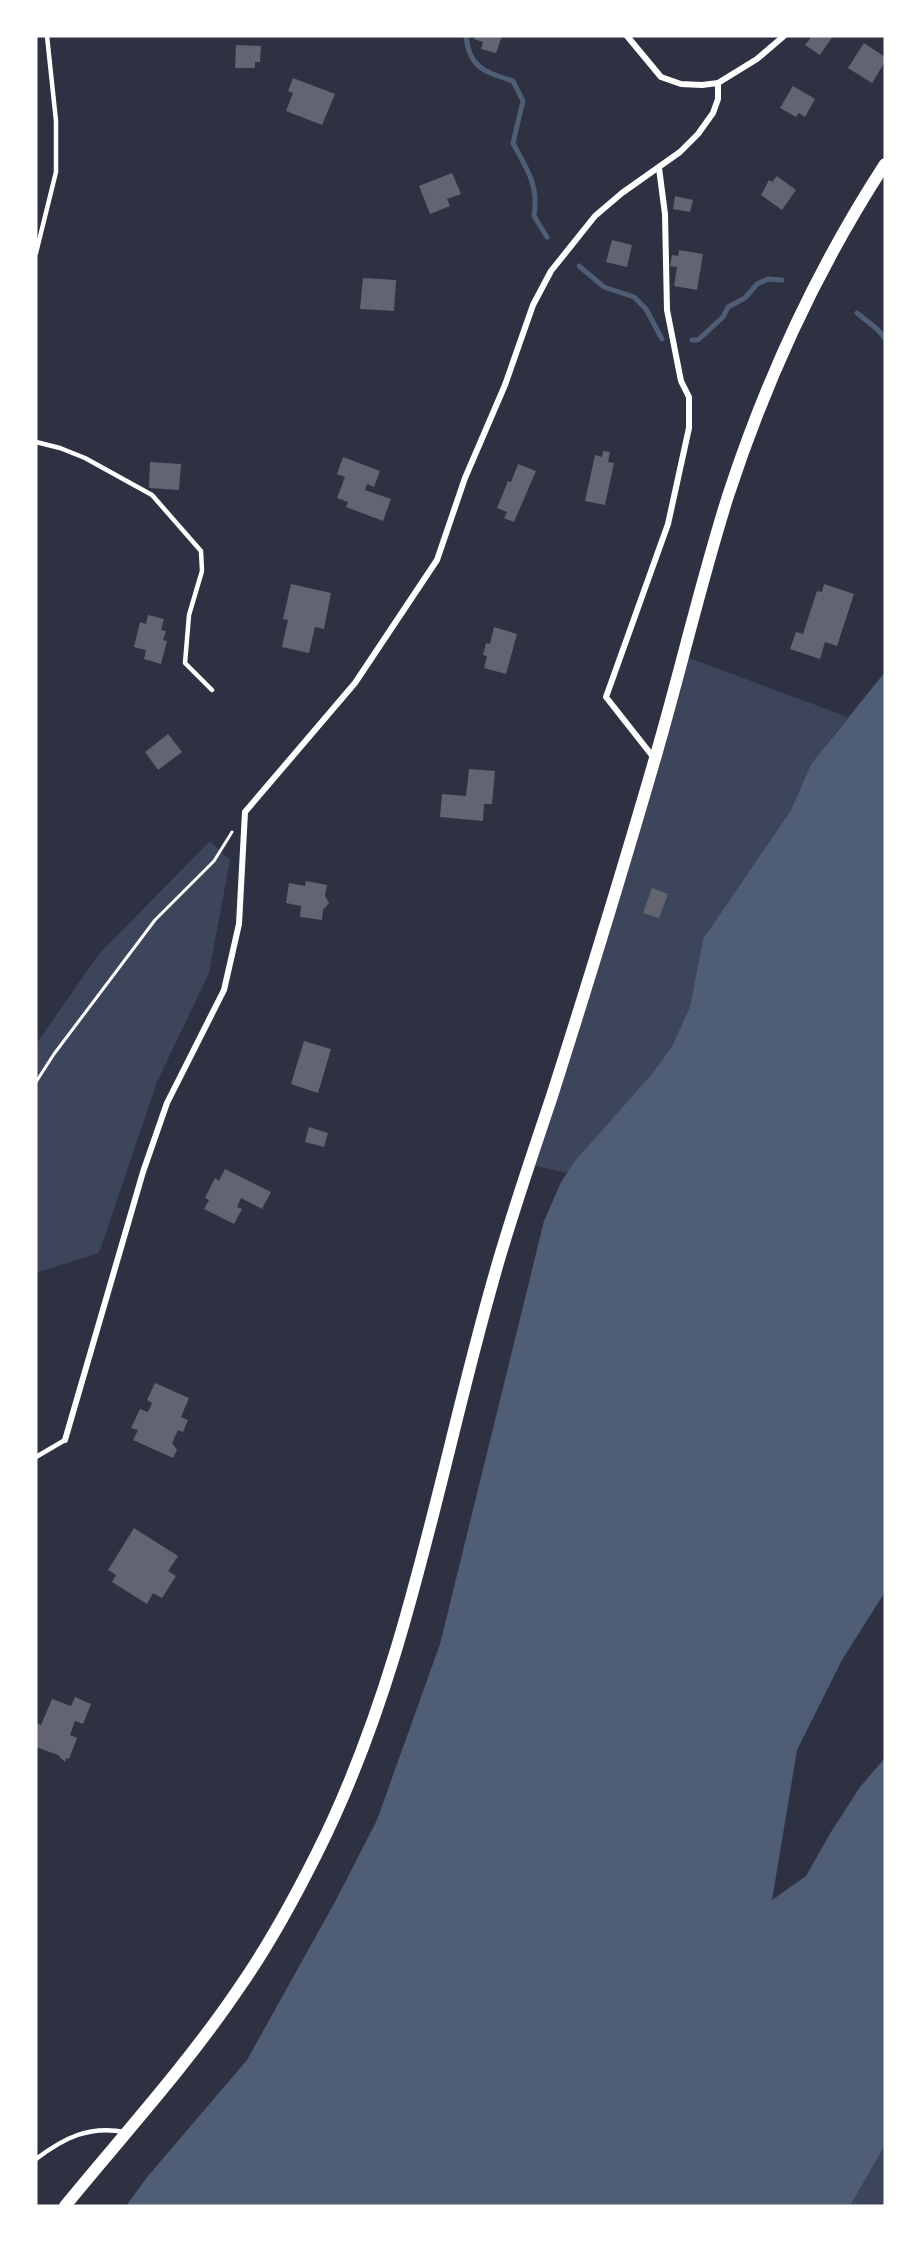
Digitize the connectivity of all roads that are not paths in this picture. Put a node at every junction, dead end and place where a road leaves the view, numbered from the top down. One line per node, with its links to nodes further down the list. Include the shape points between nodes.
1 (47, 36): 7 (lane, via 56,122 56,172)
2 (627, 36): 4 (street, via 661,77 681,84)
3 (784, 36): 4 (street)
4 (718, 83): 6 (street, via 718,99 698,134)
5 (885, 164): 10 (main road, via 814,286 757,415 727,499)
6 (659, 168): 10 (street, via 665,214 667,310 681,381 689,397 689,428 668,524 606,697); 11 (street, via 595,216 551,271 533,305 437,560 355,683 245,812 239,924 224,990 167,1103 142,1172)
7 (36, 253)
8 (36, 442): 9 (lane, via 85,459 152,495 201,550 202,571 189,615 185,663)
9 (212, 690)
10 (655, 759): 13 (main road, via 494,1275 406,1616 355,1770 277,1929 191,2053)
11 (65, 1440): 12 (lane)
12 (36, 1457)
13 (126, 2132): 14 (lane, via 93,2130 53,2146); 15 (main road)
14 (36, 2159)
15 (65, 2206)

